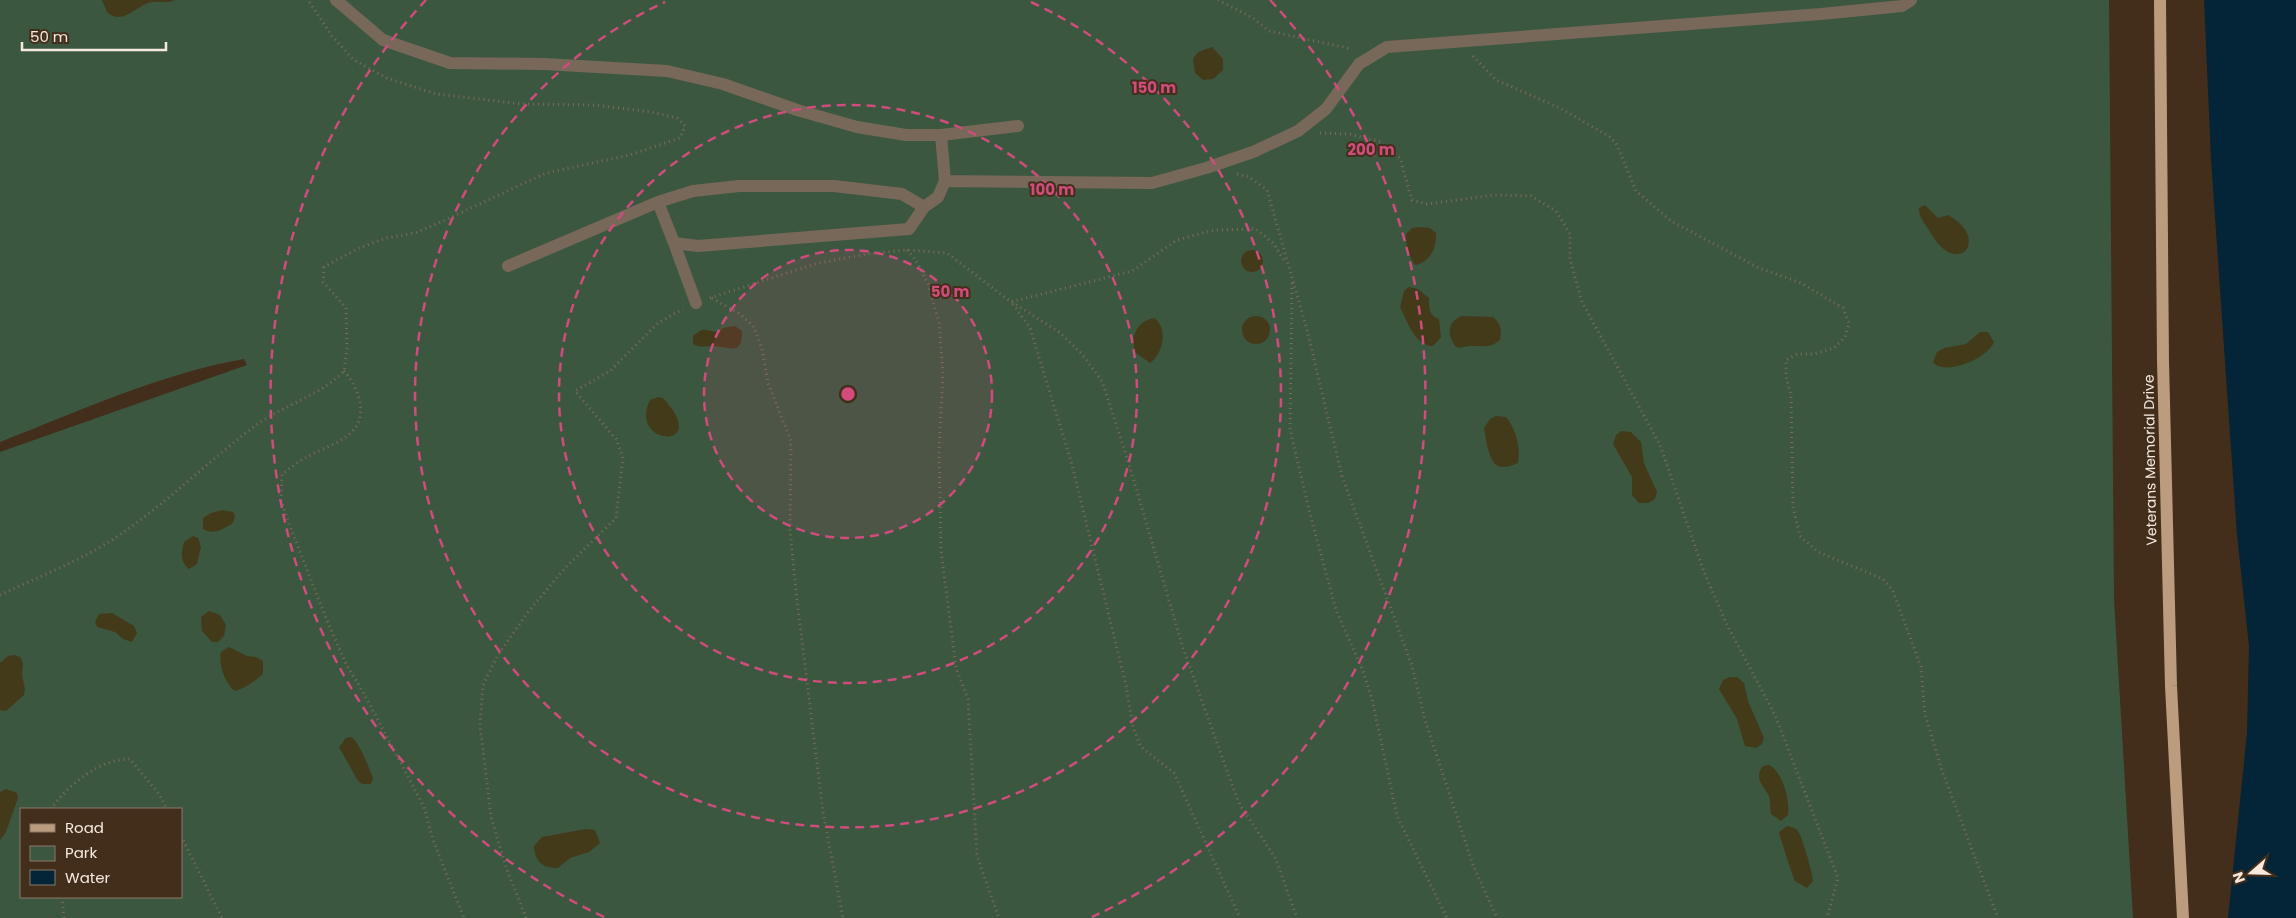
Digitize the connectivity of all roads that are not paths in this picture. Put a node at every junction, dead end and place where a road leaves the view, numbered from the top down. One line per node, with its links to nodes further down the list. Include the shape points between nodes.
1 (336, 0): 5 (lane, via 383,40 450,63 667,71 723,84 857,127 906,135)
2 (1911, 0): 6 (lane, via 1902,6 1821,14 1387,47 1359,64 1326,109 1298,131 1253,152 1206,168 1152,183)
3 (2160, 0): 12 (main road, Veterans Memorial Drive, via 2163,371 2170,657)
4 (1018, 126): 5 (lane)
5 (941, 135): 6 (lane)
6 (946, 181): 8 (lane, via 938,197)
7 (658, 202): 8 (lane, via 693,191 729,187 834,186 902,194); 9 (lane); 10 (lane)
8 (924, 207): 9 (lane, via 909,229 698,246)
9 (674, 243): 11 (lane)
10 (508, 266)
11 (696, 303)
12 (2182, 918)

